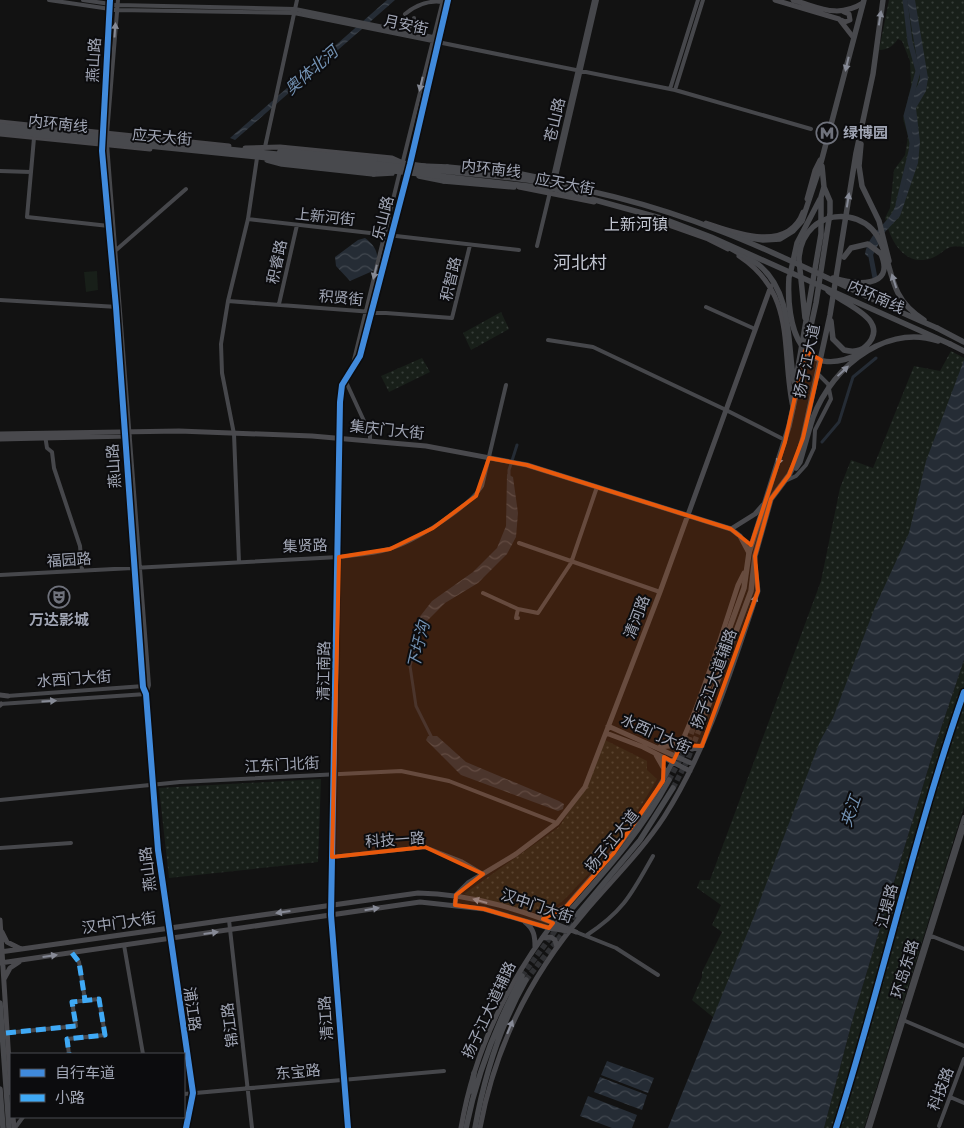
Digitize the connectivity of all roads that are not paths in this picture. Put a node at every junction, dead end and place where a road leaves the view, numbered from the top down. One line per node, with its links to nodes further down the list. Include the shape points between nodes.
1 (49, 0): 15 (street)
2 (83, 0): 12 (street)
3 (297, 0): 17 (street)
4 (448, 0): 26 (street, 乐山路)
5 (595, 0): 27 (street, 苍山路)
6 (698, 0): 28 (street)
7 (703, 0): 28 (street)
8 (775, 0): 21 (main road)
9 (793, 0): 18 (main road)
10 (883, 0): 31 (highway, 扬子江大道, one-way to 10)
11 (442, 1): 19 (street, via 416,5); 25 (street, 乐山路)
12 (110, 2): 13 (street); 15 (street, 燕山路)
13 (118, 2): 16 (street, 燕山路); 17 (street)
14 (863, 2): 18 (main road); 24 (highway)
15 (110, 10): 16 (street); 34 (street, 燕山路)
16 (117, 10): 17 (street); 34 (street, 燕山路, one-way to 16)
17 (294, 11): 22 (street); 37 (street)
18 (844, 12): 21 (main road, via 849,14 850,20)
19 (404, 14)
20 (414, 18): 23 (street, via 414,23)
21 (839, 19): 24 (main road)
22 (373, 27): 23 (street); 25 (street, 月安街)
23 (405, 32): 25 (street)
24 (853, 36): 40 (highway, one-way to 40)
25 (432, 39): 26 (street, 月安街); 41 (street, 乐山路, one-way to 41)
26 (438, 40): 27 (street, 月安街); 42 (street, 乐山路)
27 (579, 71): 28 (street, 月安街); 49 (street, 苍山路)
28 (672, 89): 32 (street, 月安街)
29 (0, 122): 34 (main road, 应天大街)
30 (0, 126): 38 (highway, 内环南线, bridge)
31 (862, 126): 67 (highway, bridge, via 859,173 882,229); 68 (highway, 扬子江大道, one-way to 31)
32 (811, 129)
33 (0, 133): 35 (main road, 应天大街); 38 (highway, 内环南线, bridge)
34 (105, 133): 36 (street, 燕山路); 38 (main road, 应天大街)
35 (34, 138): 36 (main road, 应天大街); 45 (street)
36 (104, 145): 39 (main road, 应天大街); 58 (street, 燕山路); 66 (street, 燕山路)
37 (265, 147): 38 (main road, 应天大街); 41 (main road, 应天大街, via 392,158)
38 (250, 152): 41 (main road, 应天大街); 41 (highway, bridge, via 294,151); 46 (highway, bridge, via 282,164 374,174); 52 (highway, 内环南线, bridge, via 540,181); 54 (highway, 内环南线, bridge, via 504,182 555,189)
39 (257, 158): 46 (main road, 应天大街); 56 (street)
40 (821, 160): 49 (main road, 应天大街, via 801,216 791,229 770,237 738,232 634,200); 50 (highway, 扬子江大道); 59 (highway, bridge, via 805,216 793,231 772,240)
41 (403, 162): 42 (main road, 应天大街); 46 (street, 乐山路)
42 (410, 164): 43 (main road, 应天大街); 47 (street, 乐山路)
43 (421, 166): 49 (main road, 应天大街); 52 (highway, bridge, via 521,174 563,181)
44 (0, 171): 45 (street)
45 (31, 172): 58 (street, via 27,216)
46 (396, 173): 47 (main road, 应天大街); 60 (street, 乐山路)
47 (407, 174): 48 (main road, 应天大街); 61 (street, 乐山路)
48 (415, 175): 53 (main road, 应天大街); 54 (highway, bridge)
49 (554, 181): 53 (street, 苍山路)
50 (824, 187): 55 (highway, 扬子江大道); 93 (highway, 扬子江大道, via 830,201 830,213 816,303)
51 (186, 189): 66 (street)
52 (586, 189): 59 (highway, 内环南线, bridge)
53 (551, 193): 64 (street, 苍山路); 70 (main road, 应天大街, via 612,207 708,239 751,264)
54 (584, 197): 62 (highway, 内环南线, bridge, via 664,219)
55 (821, 197): 81 (highway, 扬子江大道, via 821,234); 87 (highway, bridge, via 797,243 790,277 789,307 798,343 810,355 840,362)
56 (248, 219): 57 (street, 上新河街); 73 (street)
57 (297, 225): 60 (street, 上新河街); 74 (street, 积睿路)
58 (109, 226): 75 (street, 燕山路)
59 (724, 232): 69 (highway, 内环南线, bridge)
60 (384, 235): 61 (street, 上新河街); 77 (street, 乐山路, one-way to 77)
61 (391, 235): 63 (street, 上新河街); 78 (street, 乐山路)
62 (710, 237): 70 (highway, bridge, via 759,266); 71 (highway, 内环南线, bridge)
63 (470, 245): 65 (street, 上新河街); 80 (street, 积智路)
64 (538, 246)
65 (519, 250)
66 (115, 251): 75 (street, 燕山路)
67 (889, 263): 81 (highway, bridge, via 872,229 860,220 831,217 814,226 805,236 798,258); 83 (highway, one-way to 67, bridge, via 906,305 896,287)
68 (838, 266): 69 (highway, bridge, via 851,248 868,244 881,254 883,270 879,278 864,284); 79 (highway, 扬子江大道)
69 (810, 271): 83 (highway, 内环南线, bridge)
70 (772, 286): 82 (main road, 清河路); 93 (highway, via 785,314); 94 (main road, 应天大街, via 783,320 788,389)
71 (822, 287): 79 (highway, bridge, via 863,312 873,327 868,344 858,351 844,350 833,339); 86 (highway, 内环南线, bridge)
72 (0, 300): 75 (street)
73 (228, 302): 74 (street, 积贤街); 98 (street, via 220,354)
74 (279, 304): 77 (street, 积贤街)
75 (118, 307): 97 (street, 燕山路)
76 (706, 308): 82 (street)
77 (365, 311): 78 (street, 积贤街); 89 (street, 乐山路)
78 (372, 311): 80 (street, 积贤街); 89 (street, 乐山路, via 360,356)
79 (830, 315): 90 (highway, 扬子江大道)
80 (452, 318)
81 (805, 327): 93 (highway, 扬子江大道)
82 (756, 328): 95 (main road, 清河路)
83 (937, 328): 85 (highway)
84 (548, 340): 95 (street, via 572,342 602,351)
85 (964, 342)
86 (950, 344): 87 (highway, bridge, via 908,336); 88 (highway)
87 (878, 345): 105 (highway, one-way to 87, bridge, via 800,462 822,396 841,372)
88 (964, 351)
89 (352, 366): 100 (street, 乐山路, via 342,386)
90 (817, 373): 105 (highway, 扬子江大道, via 803,438); 106 (street, via 828,384 831,399 815,430 814,448 806,465 796,476)
91 (347, 384): 103 (street)
92 (506, 385): 104 (street)
93 (796, 394): 94 (highway, 扬子江大道)
94 (793, 409): 108 (highway, 扬子江大道, one-way to 108)
95 (726, 410): 101 (street); 109 (main road, 清河路)
96 (0, 434): 99 (main road, 集庆门大街)
97 (127, 434): 98 (main road, 集庆门大街); 99 (main road, 集庆门大街); 117 (street, 燕山路); 118 (street, 燕山路)
98 (234, 434): 100 (main road, 集庆门大街); 114 (street)
99 (45, 436): 102 (main road, 集庆门大街); 119 (street, via 80,546)
100 (340, 438): 103 (main road, 集庆门大街); 113 (street, 清江南路)
101 (781, 438)
102 (0, 439)
103 (370, 440): 104 (main road, 集庆门大街)
104 (489, 458): 107 (main road, 集庆门大街, via 518,463); 113 (street, 集贤路, via 476,496 433,528 390,549)
105 (789, 475): 106 (highway, 扬子江大道)
106 (783, 482): 116 (highway, 扬子江大道, via 771,499)
107 (597, 487): 109 (main road, 集庆门大街); 115 (street)
108 (763, 505): 110 (main road); 112 (highway, 扬子江大道)
109 (687, 516): 110 (main road, 集庆门大街); 122 (main road, 清河路)
110 (731, 529): 112 (main road, via 740,536)
111 (519, 544): 115 (street)
112 (749, 553): 120 (highway, 扬子江大道)
113 (339, 557): 114 (street, 集贤路); 146 (street, 清江南路)
114 (240, 562): 118 (street, 集贤路)
115 (571, 563): 122 (street); 127 (street, via 538,613)
116 (755, 564): 129 (highway, 扬子江大道, via 751,591 703,711); 139 (main road, 扬子江大道辅路, one-way to 116, via 758,590)
117 (133, 567): 118 (street, 福园路); 119 (street, 福园路); 125 (street, 燕山路)
118 (139, 567): 124 (street, 燕山路)
119 (82, 570): 121 (street, 福园路)
120 (744, 573): 126 (main road, 扬子江大道辅路); 129 (highway, 扬子江大道, via 744,588)
121 (0, 575)
122 (660, 592): 136 (main road, 清河路)
123 (483, 593): 127 (street)
124 (142, 594): 125 (street, via 138,592); 130 (street, 燕山路)
125 (135, 595): 131 (street, 燕山路)
126 (734, 597): 129 (main road); 138 (main road, 扬子江大道辅路, via 714,662)
127 (518, 609): 128 (street)
128 (518, 618)
129 (730, 629)
130 (149, 685): 131 (street, 水西门大街); 132 (street, 燕山路)
131 (143, 687): 132 (street, 燕山路); 134 (street, 水西门大街)
132 (146, 694): 135 (street, 水西门大街, one-way to 132); 148 (street, 燕山路)
133 (0, 696): 134 (main road)
134 (8, 696)
135 (0, 704)
136 (608, 726): 137 (main road, 清河路); 140 (main road, 水西门大街)
137 (606, 732): 141 (main road, 水西门大街); 152 (main road, 清河路, via 585,787)
138 (684, 737): 139 (main road, via 687,747); 140 (main road, via 669,746); 142 (main road, 扬子江大道辅路)
139 (702, 746): 144 (main road, 扬子江大道辅路)
140 (658, 747): 142 (main road, 水西门大街)
141 (654, 753): 143 (main road, 水西门大街); 147 (main road, via 660,759)
142 (676, 756): 143 (main road, 扬子江大道辅路); 144 (main road, 水西门大街)
143 (673, 762): 145 (main road, 水西门大街); 147 (main road, 扬子江大道辅路)
144 (693, 764): 145 (main road, 扬子江大道辅路)
145 (690, 770): 161 (main road, 扬子江大道辅路, via 664,818)
146 (335, 774): 148 (street, 江东门北街); 152 (street, 江东门北街, via 401,771 449,781); 160 (street, 清江南路)
147 (667, 779): 154 (highway, 扬子江大道); 158 (main road, 扬子江大道辅路)
148 (153, 785): 150 (street, 江东门北街); 176 (street, 燕山路)
149 (673, 788): 155 (highway, 扬子江大道)
150 (0, 800)
151 (964, 817): 153 (street, 环岛东路)
152 (557, 823): 162 (main road, 清河路)
153 (963, 826): 181 (street, 环岛东路)
154 (633, 838): 158 (main road); 167 (highway, 扬子江大道)
155 (640, 840): 161 (main road); 169 (highway, 扬子江大道)
156 (71, 842): 157 (street)
157 (0, 848)
158 (613, 854): 166 (main road, 扬子江大道辅路)
159 (653, 856): 182 (street, via 624,905)
160 (332, 857): 162 (street, 科技一路, via 425,847 461,861); 164 (street, 清江南路)
161 (629, 863): 179 (main road, 扬子江大道辅路)
162 (483, 874): 163 (main road, 清河路)
163 (456, 895): 164 (main road, 汉中门大街, via 418,893); 165 (main road); 170 (main road, 汉中门大街, one-way to 163)
164 (331, 905): 168 (street, 清江路); 172 (main road, 汉中门大街, one-way to 172)
165 (455, 905): 168 (main road, 汉中门大街, one-way to 165, via 420,902); 173 (main road, 汉中门大街, via 484,908)
166 (567, 906): 170 (main road, via 546,915); 174 (main road, 扬子江大道辅路)
167 (568, 913)
168 (331, 915): 178 (main road, 汉中门大街); 214 (street, 清江路)
169 (576, 915)
170 (531, 916): 174 (main road, 汉中门大街)
171 (0, 920): 175 (main road)
172 (229, 920): 176 (main road, 汉中门大街); 178 (street, 锦江路)
173 (523, 920): 177 (main road, 汉中门大街); 187 (main road, via 535,936)
174 (553, 923): 177 (main road, 扬子江大道辅路); 179 (main road, 汉中门大街)
175 (0, 928): 185 (main road); 189 (main road, via 8,942)
176 (168, 928): 184 (street, 浦江路); 189 (main road, 汉中门大街)
177 (549, 928): 179 (main road, 汉中门大街); 183 (main road, 扬子江大道辅路)
178 (230, 930): 184 (main road, 汉中门大街, one-way to 178); 216 (street, 锦江路)
179 (570, 931): 180 (main road, 汉中门大街); 188 (main road, 扬子江大道辅路)
180 (576, 932): 182 (street)
181 (929, 934): 190 (street); 200 (street, 环岛东路)
182 (587, 935): 196 (street, via 616,948)
183 (542, 938): 187 (main road, 扬子江大道辅路); 188 (main road, via 551,937)
184 (170, 939): 186 (main road, 汉中门大街); 207 (street, 浦江路)
185 (0, 942): 191 (main road)
186 (124, 945): 192 (main road, 汉中门大街); 206 (street)
187 (536, 947): 213 (main road, 扬子江大道辅路, via 504,1000 479,1054)
188 (557, 947): 212 (main road, 扬子江大道辅路, one-way to 188, via 529,988)
189 (23, 949): 191 (main road, 汉中门大街); 193 (main road)
190 (964, 949)
191 (0, 952): 194 (main road)
192 (72, 953): 193 (main road, 汉中门大街, one-way to 192); 198 (street, via 78,962)
193 (24, 960): 194 (main road, 汉中门大街); 197 (main road, via 10,968)
194 (1, 963): 195 (main road)
195 (1, 972): 197 (main road)
196 (658, 975)
197 (3, 982): 202 (main road)
198 (85, 1000): 201 (street, via 72,1002 76,1026); 203 (street, via 99,999 105,1035)
199 (0, 1003): 210 (highway)
200 (902, 1020): 204 (street); 234 (street, 环岛东路)
201 (65, 1028): 202 (street); 203 (street)
202 (6, 1033): 210 (highway); 215 (main road)
203 (67, 1040): 205 (street)
204 (964, 1046)
205 (69, 1053)
206 (143, 1053)
207 (185, 1053)
208 (185, 1056): 219 (street, 浦江路)
209 (964, 1060): 221 (street, 科技路)
210 (4, 1066): 226 (highway)
211 (444, 1071): 214 (street, 东宝路)
212 (493, 1072): 218 (highway); 233 (main road, 扬子江大道辅路)
213 (474, 1073): 223 (highway); 230 (main road, 扬子江大道辅路)
214 (343, 1079): 216 (street, 东宝路); 229 (street, 清江路)
215 (10, 1081)
216 (248, 1087): 219 (street, 东宝路); 228 (street, 锦江路)
217 (0, 1088): 225 (highway)
218 (484, 1089): 223 (highway, via 504,1025 524,978 490,1042); 232 (highway)
219 (192, 1093): 220 (street, 东宝路); 227 (street, 浦江路)
220 (185, 1094)
221 (950, 1097): 222 (street); 224 (street, 科技路)
222 (964, 1103)
223 (470, 1110): 231 (highway)
224 (939, 1126)
225 (3, 1128)
226 (9, 1128)
227 (186, 1128)
228 (252, 1128)
229 (348, 1128)
230 (461, 1128)
231 (466, 1128)
232 (475, 1128)
233 (480, 1128)
234 (869, 1128)

